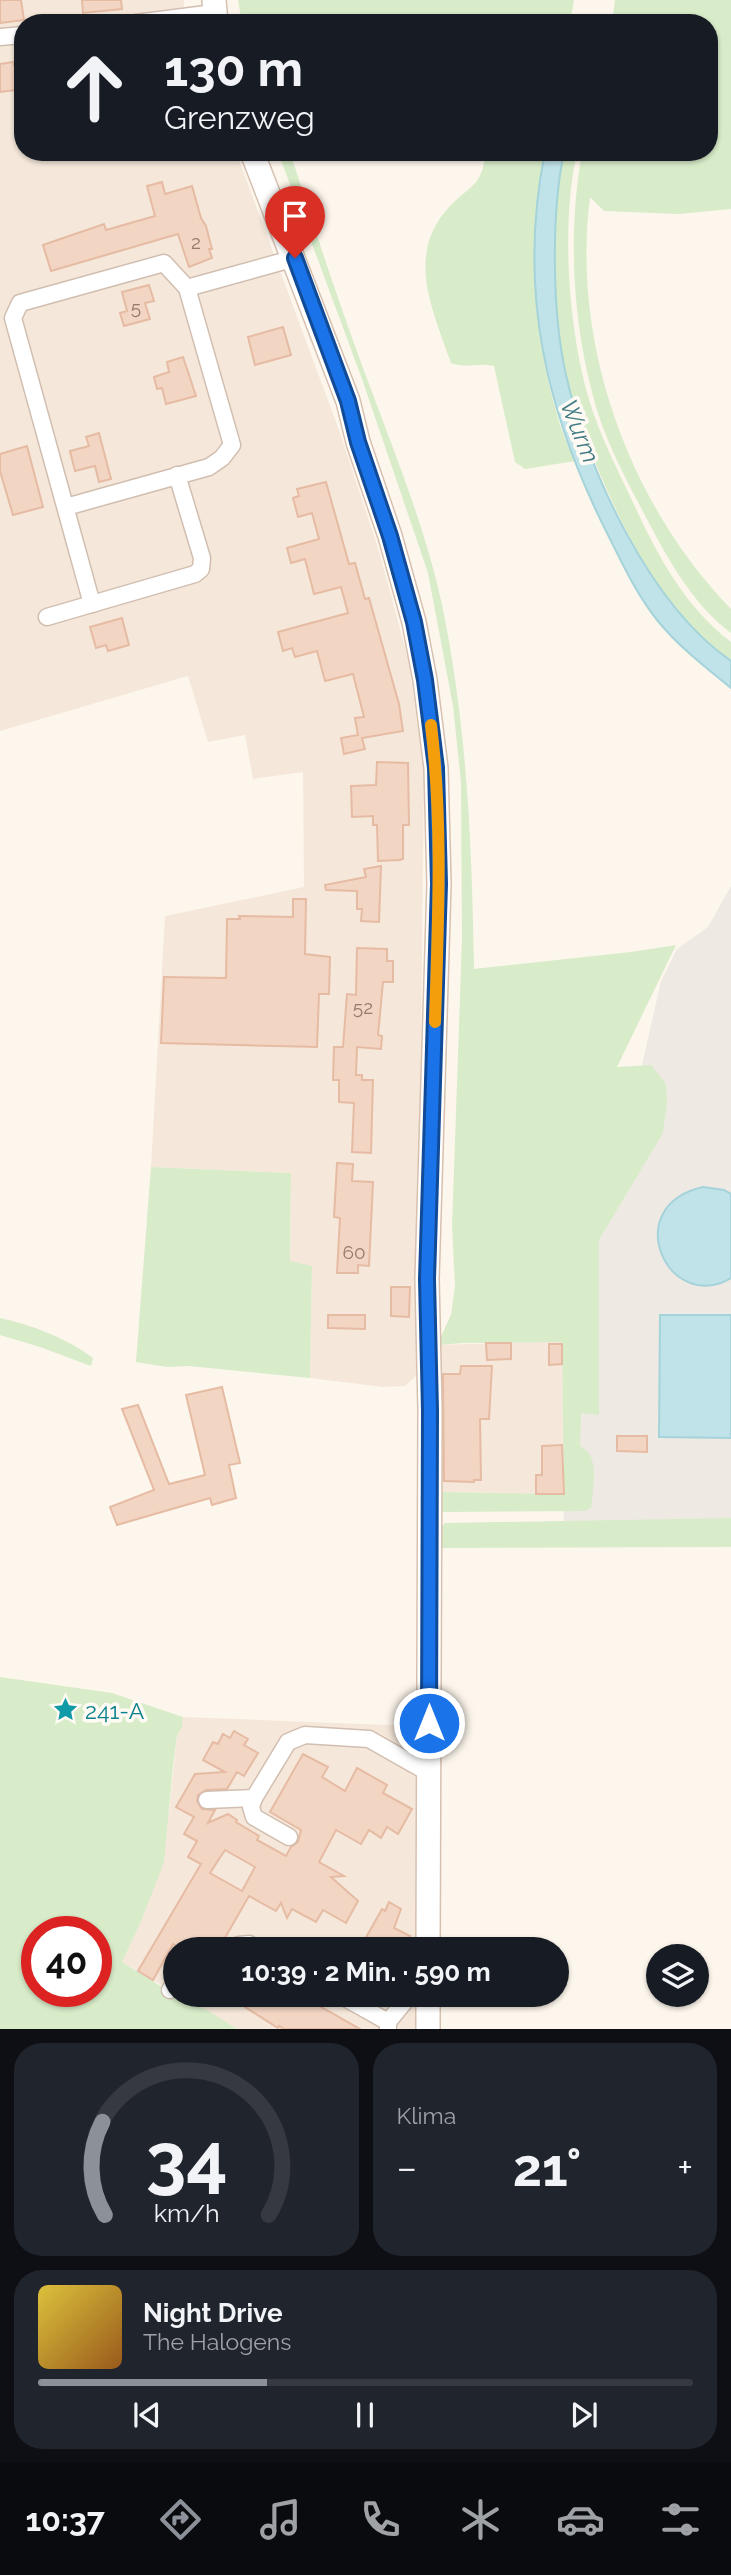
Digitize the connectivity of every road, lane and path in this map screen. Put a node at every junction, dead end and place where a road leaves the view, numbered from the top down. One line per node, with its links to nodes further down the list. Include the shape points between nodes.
1 (256, 161): 2 (street)
2 (295, 258): 3 (street); 8 (street, via 348,401 390,536 416,634 436,768 439,884 427,1279)
3 (187, 288): 4 (street, via 232,445 209,467); 5 (street, via 164,263 20,303 13,318)
4 (177, 475): 5 (street); 6 (street, via 202,558 201,569)
5 (66, 507): 6 (street)
6 (92, 604): 7 (street)
7 (47, 617)
8 (429, 1773): 9 (street, via 369,1739 305,1735 288,1742); 12 (street)
9 (254, 1798): 10 (street); 11 (street, via 254,1817)
10 (207, 1800)
11 (289, 1837)
12 (428, 1937)
13 (359, 2007): 16 (street)
14 (401, 2007): 16 (street)
15 (428, 2007): 17 (street)
16 (388, 2025)
17 (428, 2029)

